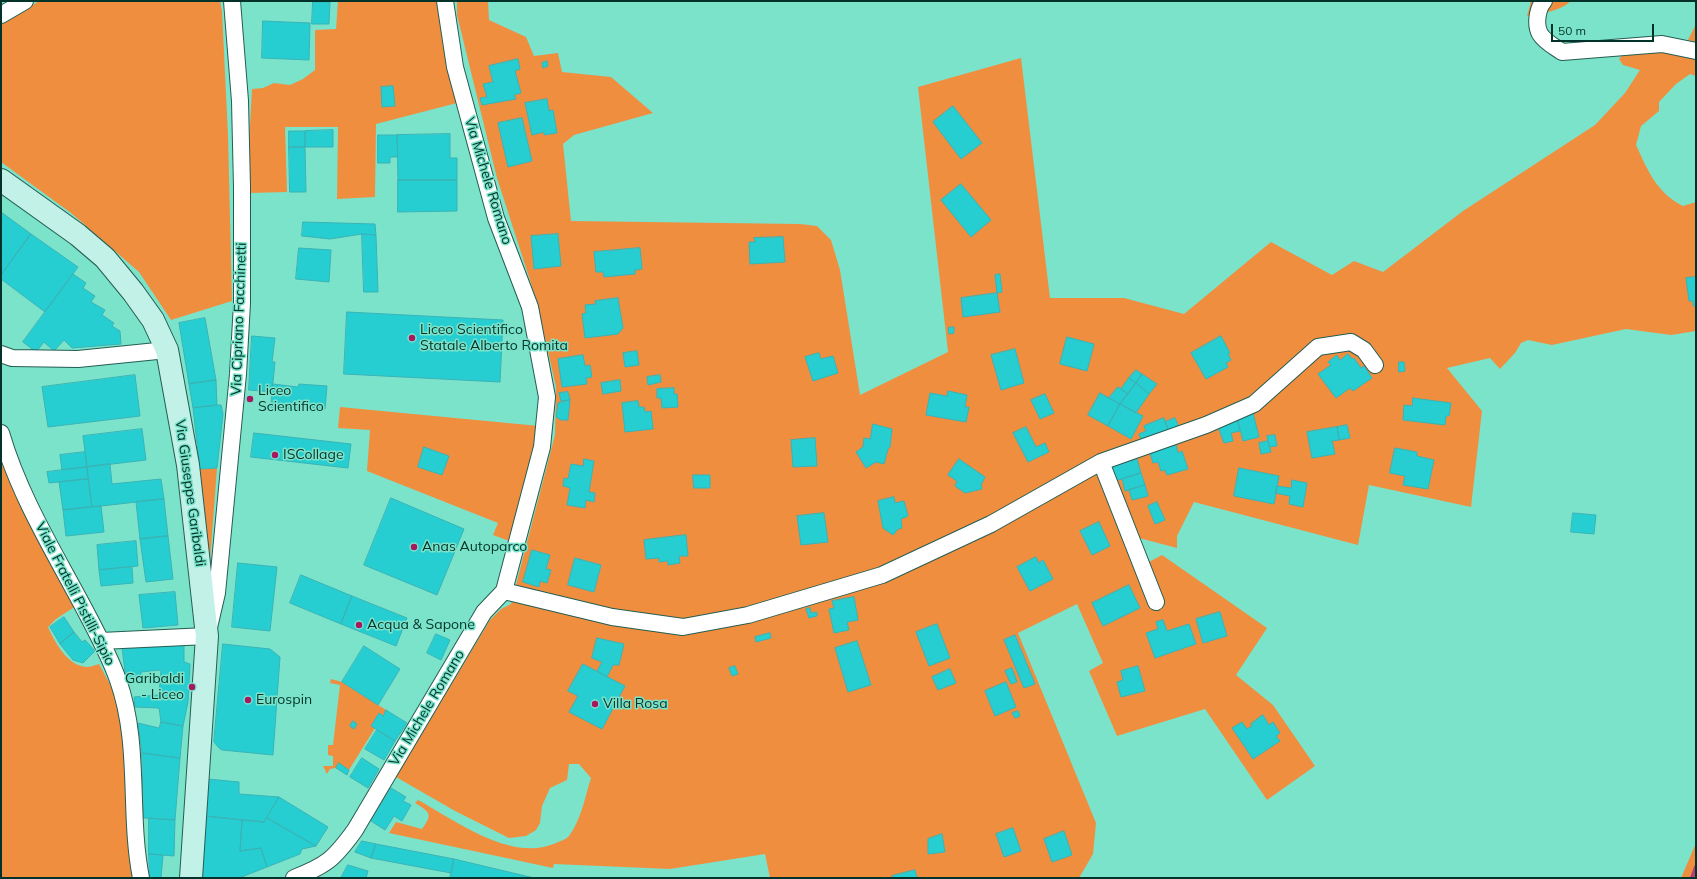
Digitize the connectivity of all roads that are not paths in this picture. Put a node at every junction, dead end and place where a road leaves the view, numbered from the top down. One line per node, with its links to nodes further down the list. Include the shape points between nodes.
1 (25, 1): 5 (street)
2 (232, 1): 15 (street, Via Cipriano Facchinetti, via 240,101 242,303 238,374 217,593)
3 (445, 1): 13 (street, Via Michele Romano, via 455,67 496,218 530,307 547,397 542,447)
4 (1544, 1): 6 (street, via 1537,17 1540,34 1562,52 1662,44)
5 (1, 15)
6 (1696, 51)
7 (1, 180): 8 (main road, Via Giuseppe Garibaldi, via 78,235 105,258 149,315)
8 (167, 350): 9 (street, via 78,359 12,358); 15 (main road, Via Giuseppe Garibaldi, via 188,465)
9 (1, 354)
10 (1375, 365): 12 (street, via 1364,350 1351,342 1318,347 1254,404)
11 (1, 433): 16 (street, Viale Fratelli Pistilli-Sipio, via 23,492)
12 (1101, 462): 13 (street, via 991,524 882,575 748,615 683,627 612,617); 14 (street)
13 (504, 591): 19 (street, Via Michele Romano, via 484,612 344,846 320,867)
14 (1156, 602)
15 (207, 636): 16 (street); 18 (main road, Via Giuseppe Garibaldi)
16 (101, 641): 17 (street, Viale Fratelli Pistilli-Sipio, via 118,679 128,713 134,765 137,860)
17 (141, 878)
18 (191, 878)
19 (294, 878)

